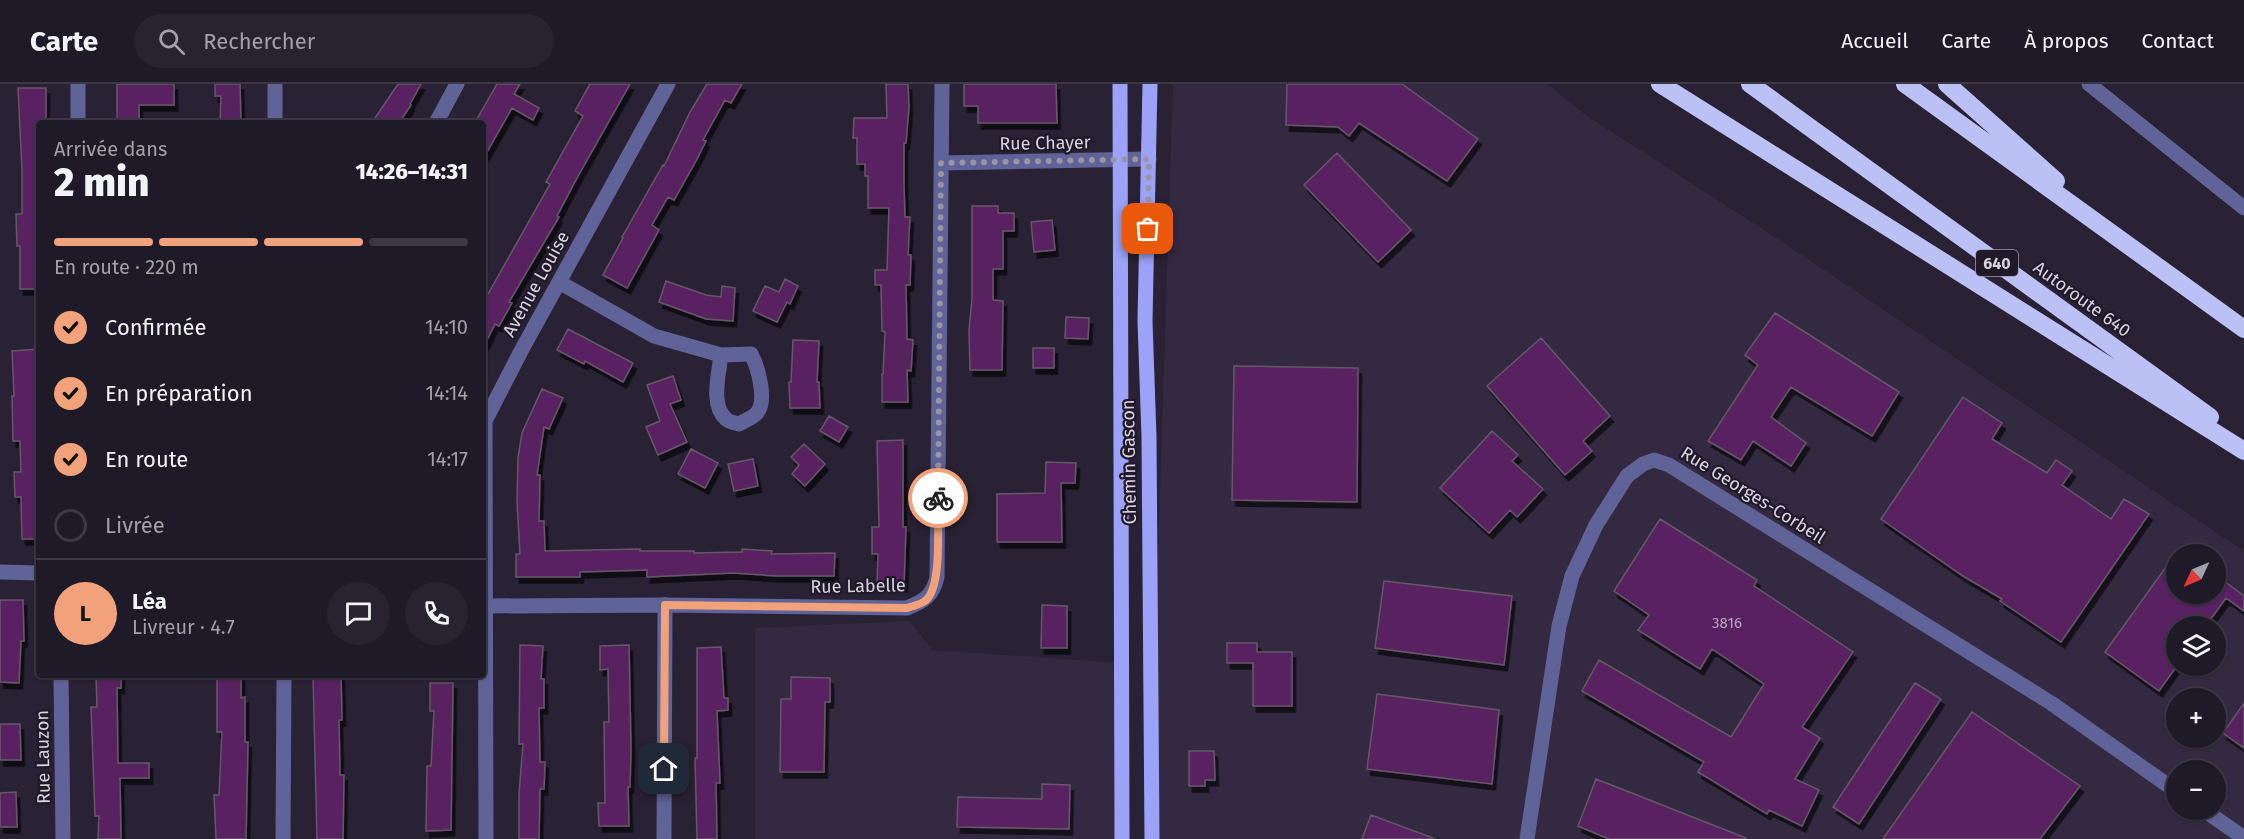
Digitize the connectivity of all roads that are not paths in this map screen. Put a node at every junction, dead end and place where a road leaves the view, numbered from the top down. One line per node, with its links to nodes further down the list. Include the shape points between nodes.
1 (78, 84): 13 (street)
2 (275, 84): 14 (street)
3 (457, 84): 15 (street)
4 (668, 84): 21 (street, Avenue Louise)
5 (942, 84): 18 (street, Rue Labelle)
6 (1120, 84): 16 (main road, Chemin Gascon)
7 (1150, 84): 17 (main road, Chemin Gascon)
8 (1660, 84): 26 (highway)
9 (1750, 84): 25 (highway, Autoroute 640 / 640)
10 (1905, 84): 20 (highway)
11 (1947, 84): 20 (highway)
12 (2089, 84): 19 (street)
13 (78, 120)
14 (275, 120)
15 (438, 120)
16 (1120, 159): 17 (street, Rue Chayer); 18 (street, Rue Chayer); 41 (main road, Chemin Gascon)
17 (1149, 159): 42 (main road, Chemin Gascon, via 1145,321)
18 (941, 163): 30 (street, Rue Labelle, via 934,590 925,601 907,608)
19 (2244, 208)
20 (2122, 240): 22 (highway)
21 (560, 282): 23 (street, via 654,336); 24 (street, Avenue Louise)
22 (2244, 329)
23 (721, 355): 23 (street, via 752,354 757,366 761,386 759,409 739,424 727,420 718,408)
24 (486, 417)
25 (2244, 442)
26 (2244, 452)
27 (486, 544): 31 (street, Avenue Louise)
28 (0, 572): 29 (street)
29 (36, 573)
30 (665, 605): 31 (street, Rue Labelle); 40 (street)
31 (487, 606): 39 (street, Avenue Louise)
32 (61, 678): 37 (street, Rue Lauzon)
33 (284, 678): 38 (street)
34 (2166, 784): 43 (street, Rue Georges-Corbeil, via 2051,703 1669,465 1654,460 1627,476 1596,525 1572,576 1559,626)
35 (2218, 820): 36 (street)
36 (2244, 838)
37 (63, 839)
38 (283, 839)
39 (486, 839)
40 (664, 839)
41 (1122, 839)
42 (1152, 839)
43 (1527, 839)

